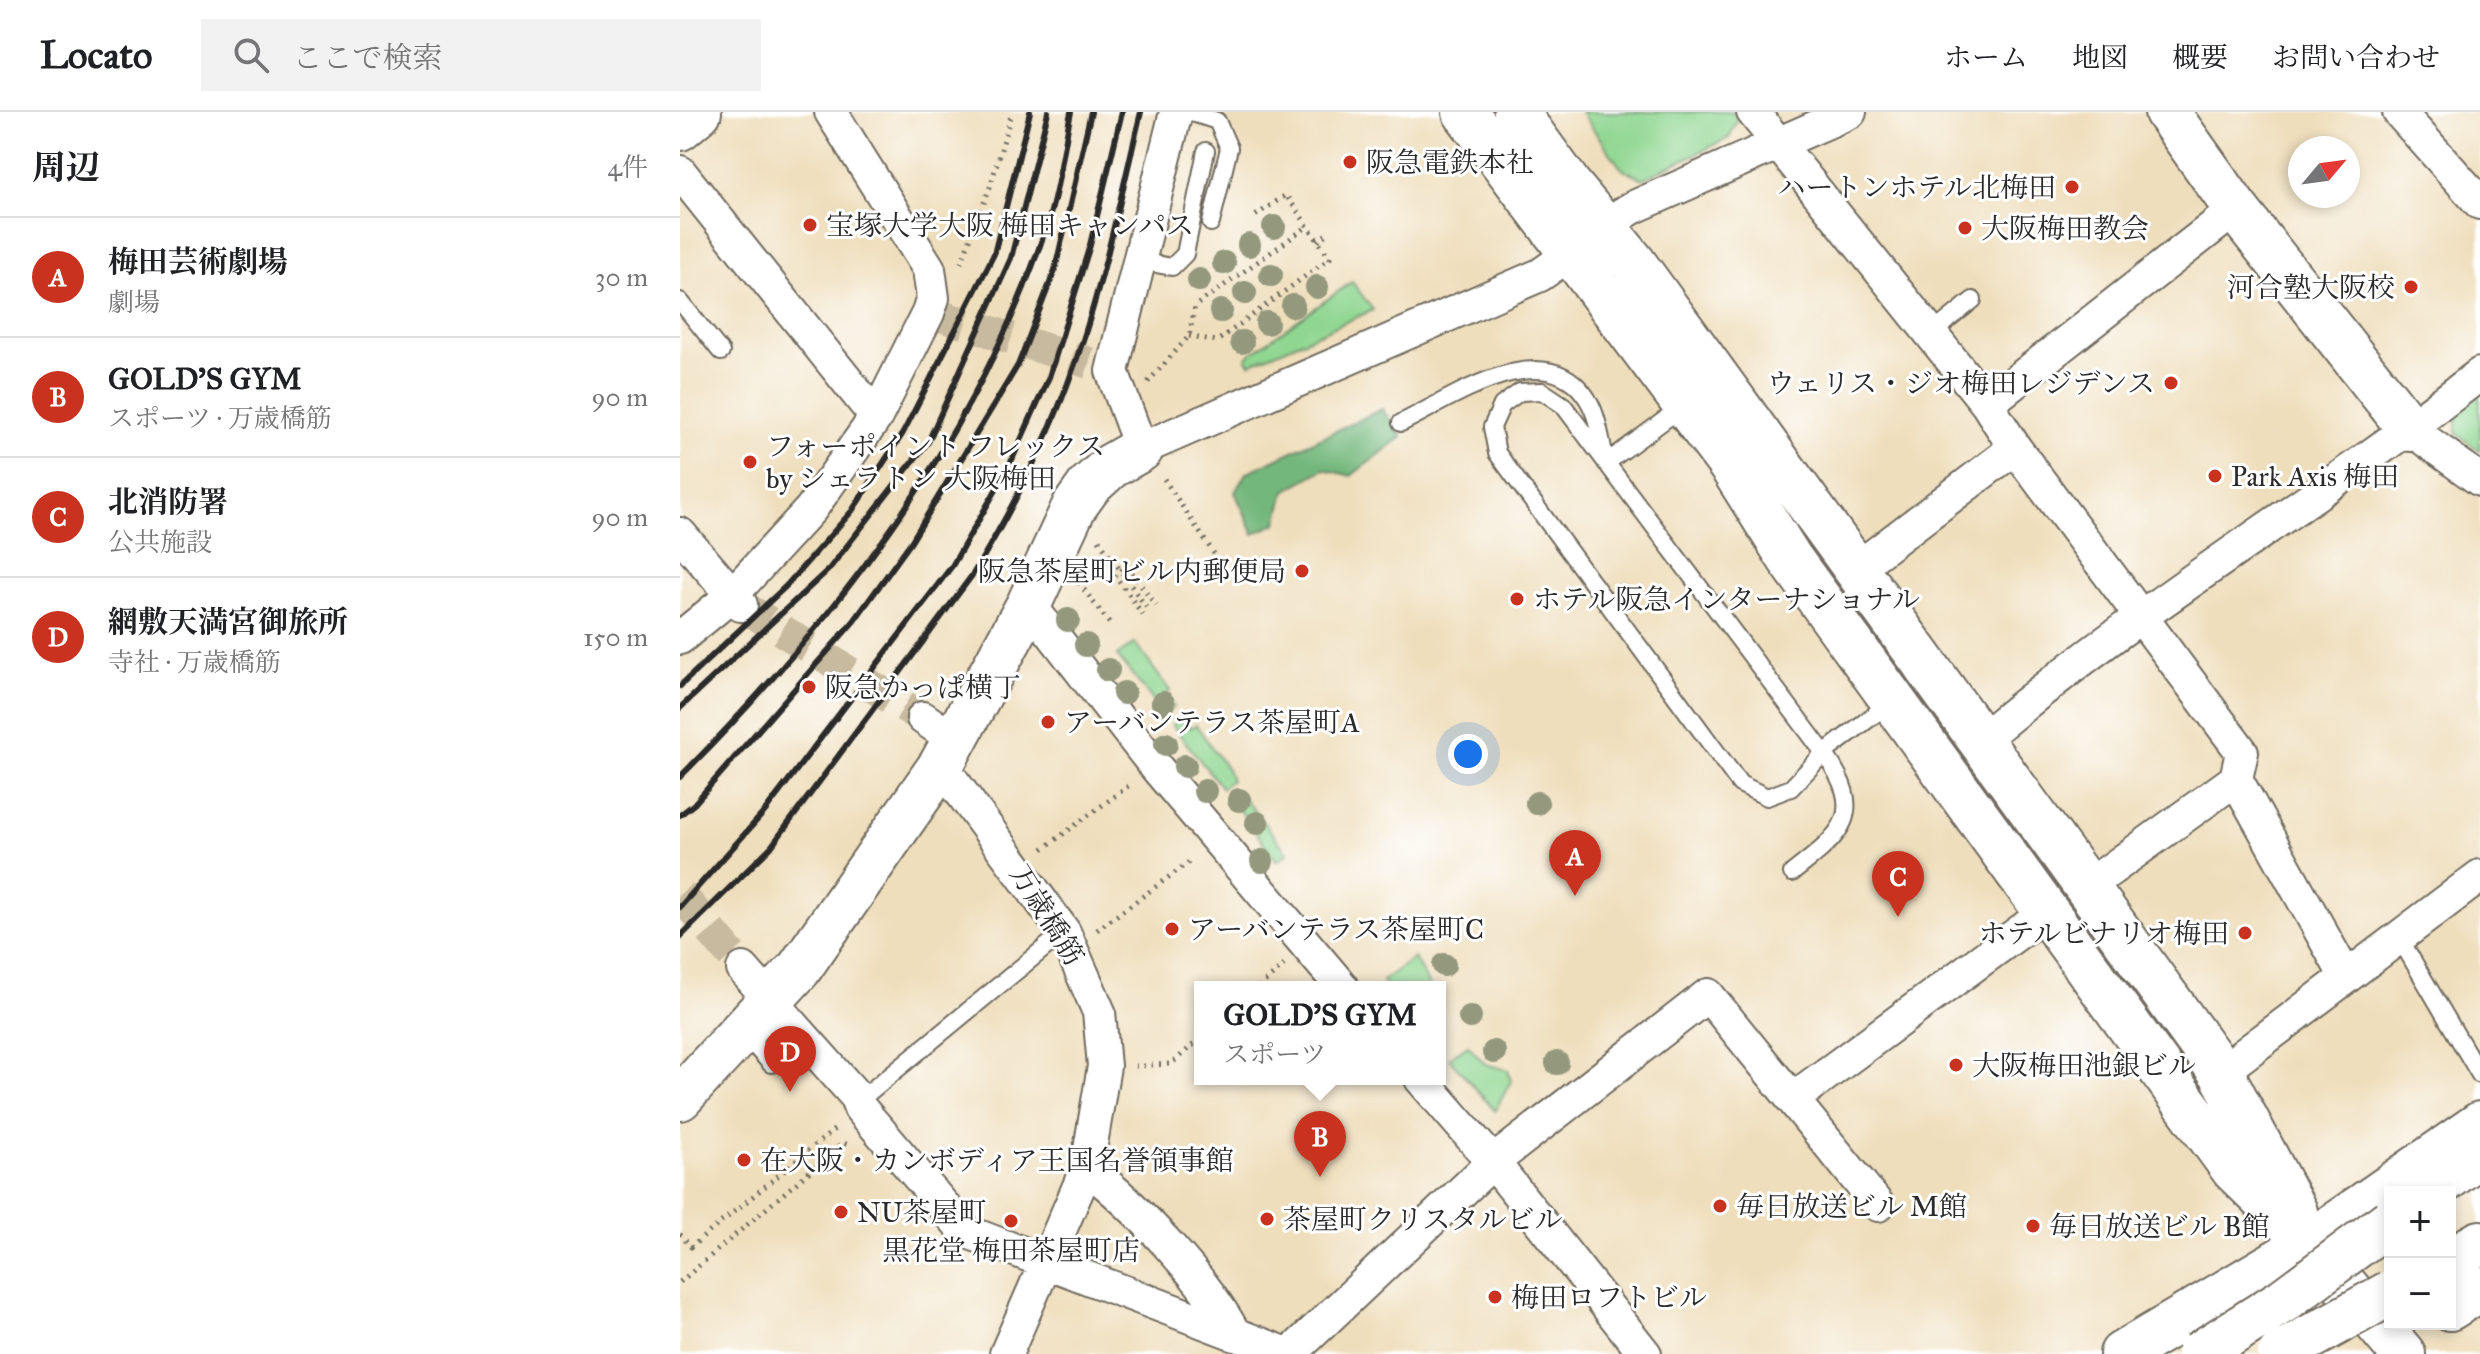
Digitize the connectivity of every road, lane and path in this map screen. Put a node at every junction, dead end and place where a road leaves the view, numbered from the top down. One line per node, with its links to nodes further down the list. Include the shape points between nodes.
1 (699, 112): 12 (main road)
2 (831, 112): 27 (street, via 929,269)
3 (1012, 112): 27 (path, via 967,252)
4 (1176, 112): 24 (street)
5 (1189, 112): 19 (lane, via 1217,121 1229,148)
6 (1465, 112): 22 (main road)
7 (1516, 112): 22 (main road)
8 (1753, 112): 13 (street)
9 (1850, 112): 13 (street)
10 (2167, 112): 17 (main road)
11 (2399, 112): 16 (street)
12 (680, 128)
13 (1778, 141): 22 (street); 28 (street)
14 (1206, 151): 24 (lane, via 1185,254 1172,267)
15 (680, 172): 35 (street)
16 (2480, 203)
17 (2236, 209): 34 (street); 37 (main road)
18 (1255, 216): 20 (path, via 1286,195)
19 (1211, 223)
20 (1308, 226): 23 (path); 29 (path, via 1195,306)
21 (1328, 233): 23 (path)
22 (1586, 240): 33 (main road, via 1600,287); 40 (street, via 1540,275); 44 (main road, via 1633,262)
23 (1318, 241): 29 (path, via 1330,258 1217,341)
24 (1140, 261): 40 (street, via 1101,367)
25 (1973, 300): 28 (lane)
26 (680, 301): 30 (lane)
27 (932, 308): 35 (street)
28 (1931, 334): 34 (street)
29 (1189, 336): 32 (path)
30 (721, 352)
31 (2480, 374): 37 (street)
32 (1139, 390)
33 (1685, 404): 39 (lane); 55 (main road)
34 (1987, 404): 38 (street)
35 (876, 417): 48 (street, via 811,509)
36 (1401, 423): 39 (lane, via 1498,375 1531,368 1562,374 1584,393 1595,415)
37 (2410, 429): 41 (street); 52 (street)
38 (2015, 448): 44 (street); 52 (street)
39 (1606, 463): 58 (lane); 58 (lane, via 1563,405 1542,391 1520,392 1502,405 1492,427 1497,453 1740,784 1767,797 1791,788)
40 (1152, 464): 47 (path); 49 (main road, via 1111,466 1089,486)
41 (2480, 480)
42 (1092, 530): 45 (path)
43 (680, 534): 48 (street)
44 (1856, 569): 57 (main road)
45 (1120, 571): 50 (path, via 1127,566); 51 (path)
46 (1073, 575): 53 (path)
47 (1229, 576)
48 (735, 601): 54 (street)
49 (1029, 604): 56 (main road); 59 (street)
50 (1156, 606)
51 (1146, 613)
52 (2142, 614): 57 (street); 60 (street, via 2242,752)
53 (1110, 624)
54 (680, 638)
55 (1893, 701): 58 (lane); 66 (main road)
56 (940, 741): 62 (street, 万歳橋筋); 71 (main road, via 799,969)
57 (1980, 741): 65 (main road)
58 (1824, 753): 63 (lane, via 1844,781 1847,814 1830,843)
59 (1155, 766): 61 (street); 62 (path)
60 (2236, 779): 65 (street); 69 (street)
61 (1218, 840): 68 (path); 70 (street)
62 (1018, 868): 68 (street, 万歳橋筋)
63 (1792, 873)
64 (2480, 876): 67 (street)
65 (2088, 886): 76 (main road)
66 (2048, 911): 80 (street); 94 (main road, via 2234,1170)
67 (2400, 939): 69 (street); 77 (lane)
68 (1069, 940): 75 (street, 万歳橋筋, via 1099,1012); 81 (lane, via 867,1094)
69 (2346, 977): 76 (street)
70 (1337, 981)
71 (758, 984): 72 (main road); 81 (street, via 855,1095)
72 (742, 1032): 74 (lane); 79 (main road)
73 (1194, 1044): 75 (path, via 1171,1064)
74 (771, 1064)
75 (1104, 1066): 86 (street, 万歳橋筋)
76 (2221, 1072): 94 (main road)
77 (2480, 1075)
78 (1426, 1085): 85 (street)
79 (680, 1098)
80 (1794, 1098): 85 (street, via 1708,995); 90 (street)
81 (860, 1108): 93 (path, via 691,1247); 97 (street, via 965,1231)
82 (2480, 1124): 94 (main road)
83 (854, 1146): 98 (path, via 843,1143)
84 (2480, 1154): 87 (main road)
85 (1493, 1162): 105 (street); 106 (street)
86 (1087, 1168): 97 (street, 万歳橋筋); 102 (street, via 1116,1191 1220,1307)
87 (2437, 1186)
88 (2480, 1191): 89 (main road)
89 (2456, 1204)
90 (1878, 1205)
91 (2384, 1224): 94 (main road)
92 (2384, 1226): 108 (main road, bridge)
93 (680, 1234)
94 (2309, 1243): 103 (main road); 107 (main road)
95 (2480, 1243): 96 (main road)
96 (2454, 1258)
97 (1048, 1264): 102 (street); 104 (street, 万歳橋筋)
98 (680, 1282)
99 (2480, 1289): 101 (main road)
100 (2384, 1296): 109 (main road, bridge)
101 (2456, 1304)
102 (1235, 1335): 105 (street)
103 (2396, 1343)
104 (1006, 1354)
105 (1288, 1354)
106 (1645, 1354)
107 (2122, 1354)
108 (2199, 1354)
109 (2280, 1354)

